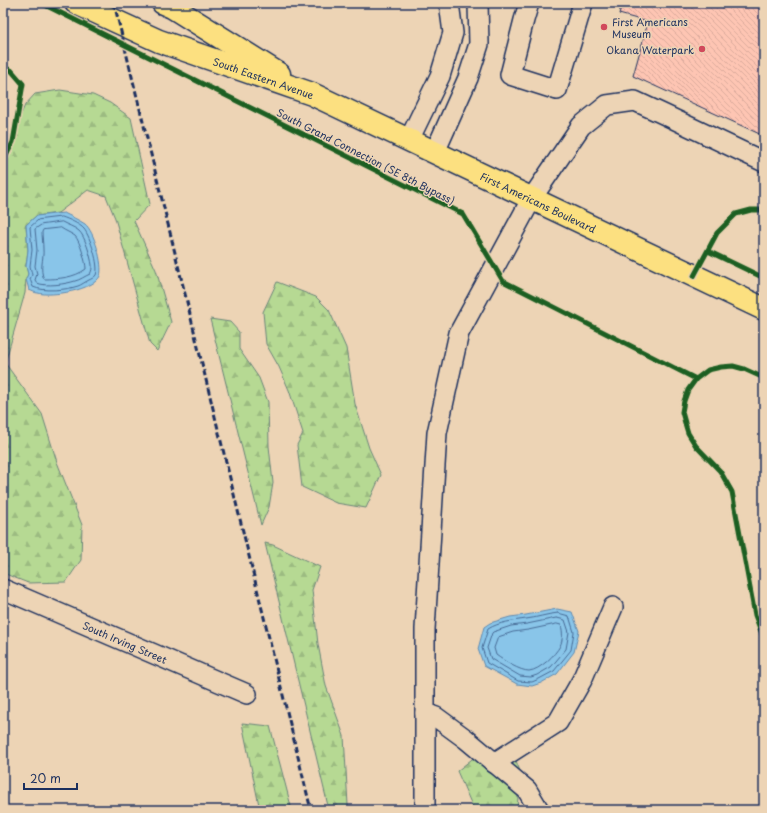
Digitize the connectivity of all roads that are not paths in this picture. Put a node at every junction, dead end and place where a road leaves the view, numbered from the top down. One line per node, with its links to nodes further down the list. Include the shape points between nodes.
1 (76, 3): 8 (main road, South Eastern Avenue, via 159,41)
2 (164, 3): 8 (main road, South Eastern Avenue)
3 (449, 3): 9 (street, via 453,33 440,76)
4 (478, 3): 10 (street, via 479,44 468,78)
5 (517, 3): 7 (street)
6 (583, 3): 7 (street, via 557,90 510,75)
7 (527, 12)
8 (312, 94): 9 (main road, First Americans Boulevard)
9 (409, 140): 10 (main road, First Americans Boulevard)
10 (435, 152): 12 (main road, First Americans Boulevard)
11 (764, 162): 12 (street, via 635,101 607,105 581,126)
12 (532, 198): 13 (main road, First Americans Boulevard); 17 (street, via 459,333 437,432 425,629)
13 (764, 309)
14 (3, 588): 16 (street, South Irving Street)
15 (613, 607): 18 (street, via 582,680 558,722)
16 (247, 694)
17 (425, 713): 18 (street, via 436,717); 19 (street)
18 (494, 763): 20 (street, via 527,790)
19 (425, 810)
20 (540, 810)

